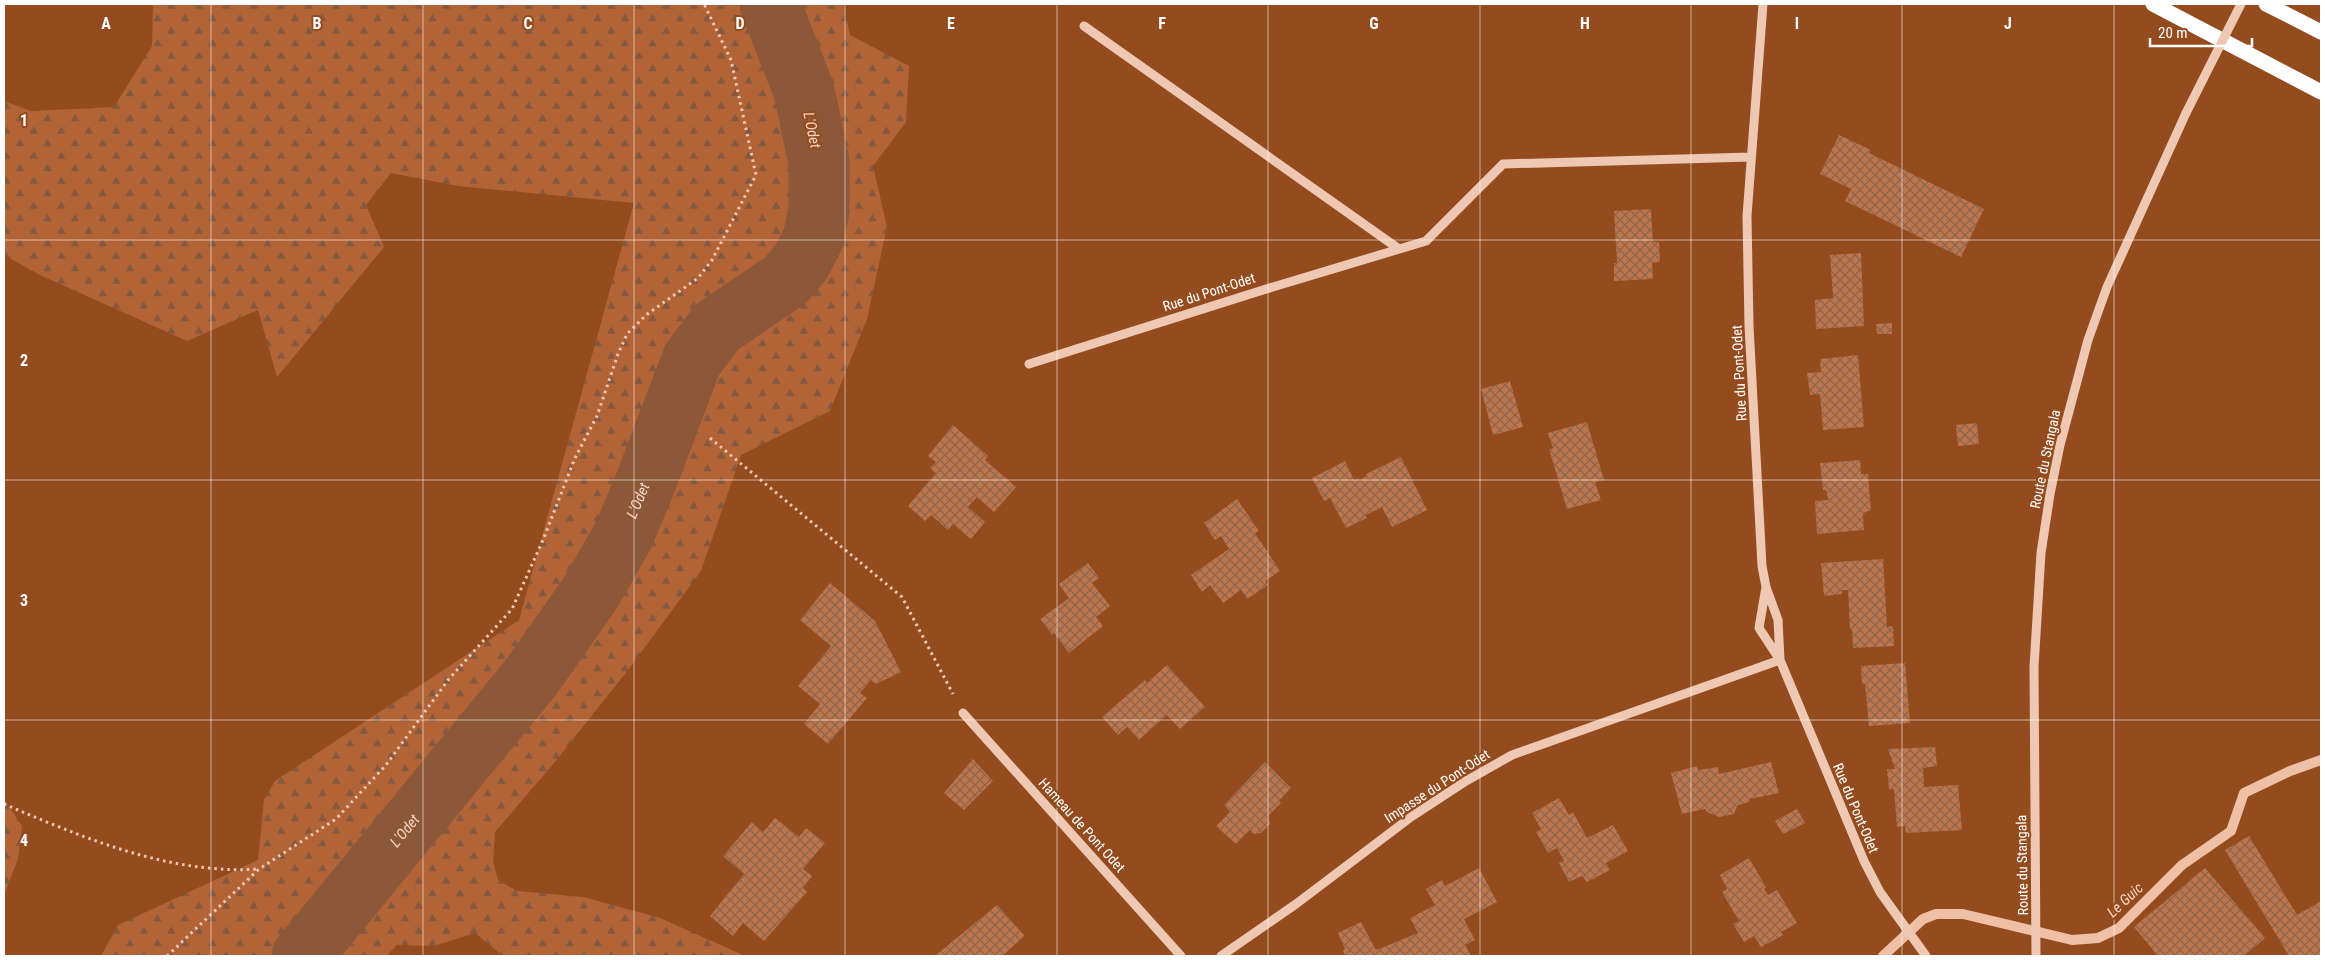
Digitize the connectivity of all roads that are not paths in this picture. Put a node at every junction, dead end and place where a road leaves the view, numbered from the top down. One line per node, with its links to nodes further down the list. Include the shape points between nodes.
1 (1763, 4): 8 (street, Rue du Pont-Odet)
2 (2153, 4): 7 (highway)
3 (2241, 4): 17 (street, Route du Stangala, bridge, via 2186,113 2111,278 2088,340 2060,445 2041,554 2034,667)
4 (2266, 4): 6 (highway)
5 (1084, 26): 9 (street)
6 (2321, 32)
7 (2321, 92)
8 (1751, 157): 9 (street, Rue du Pont-Odet, via 1503,164 1426,242); 11 (street, Rue du Pont-Odet, via 1747,216 1750,326 1762,566)
9 (1399, 249): 10 (street, Rue du Pont-Odet)
10 (1028, 364)
11 (1766, 587): 12 (street, Rue du Pont-Odet, via 1778,620); 12 (street, Rue du Pont-Odet, via 1759,628)
12 (1780, 660): 15 (street, Impasse du Pont-Odet, via 1512,755 1411,817); 16 (street, Rue du Pont-Odet, via 1860,853 1880,892)
13 (963, 713): 14 (street, Hameau de Pont Odet)
14 (1181, 956)
15 (1221, 956)
16 (1926, 956)
17 (2036, 956)

